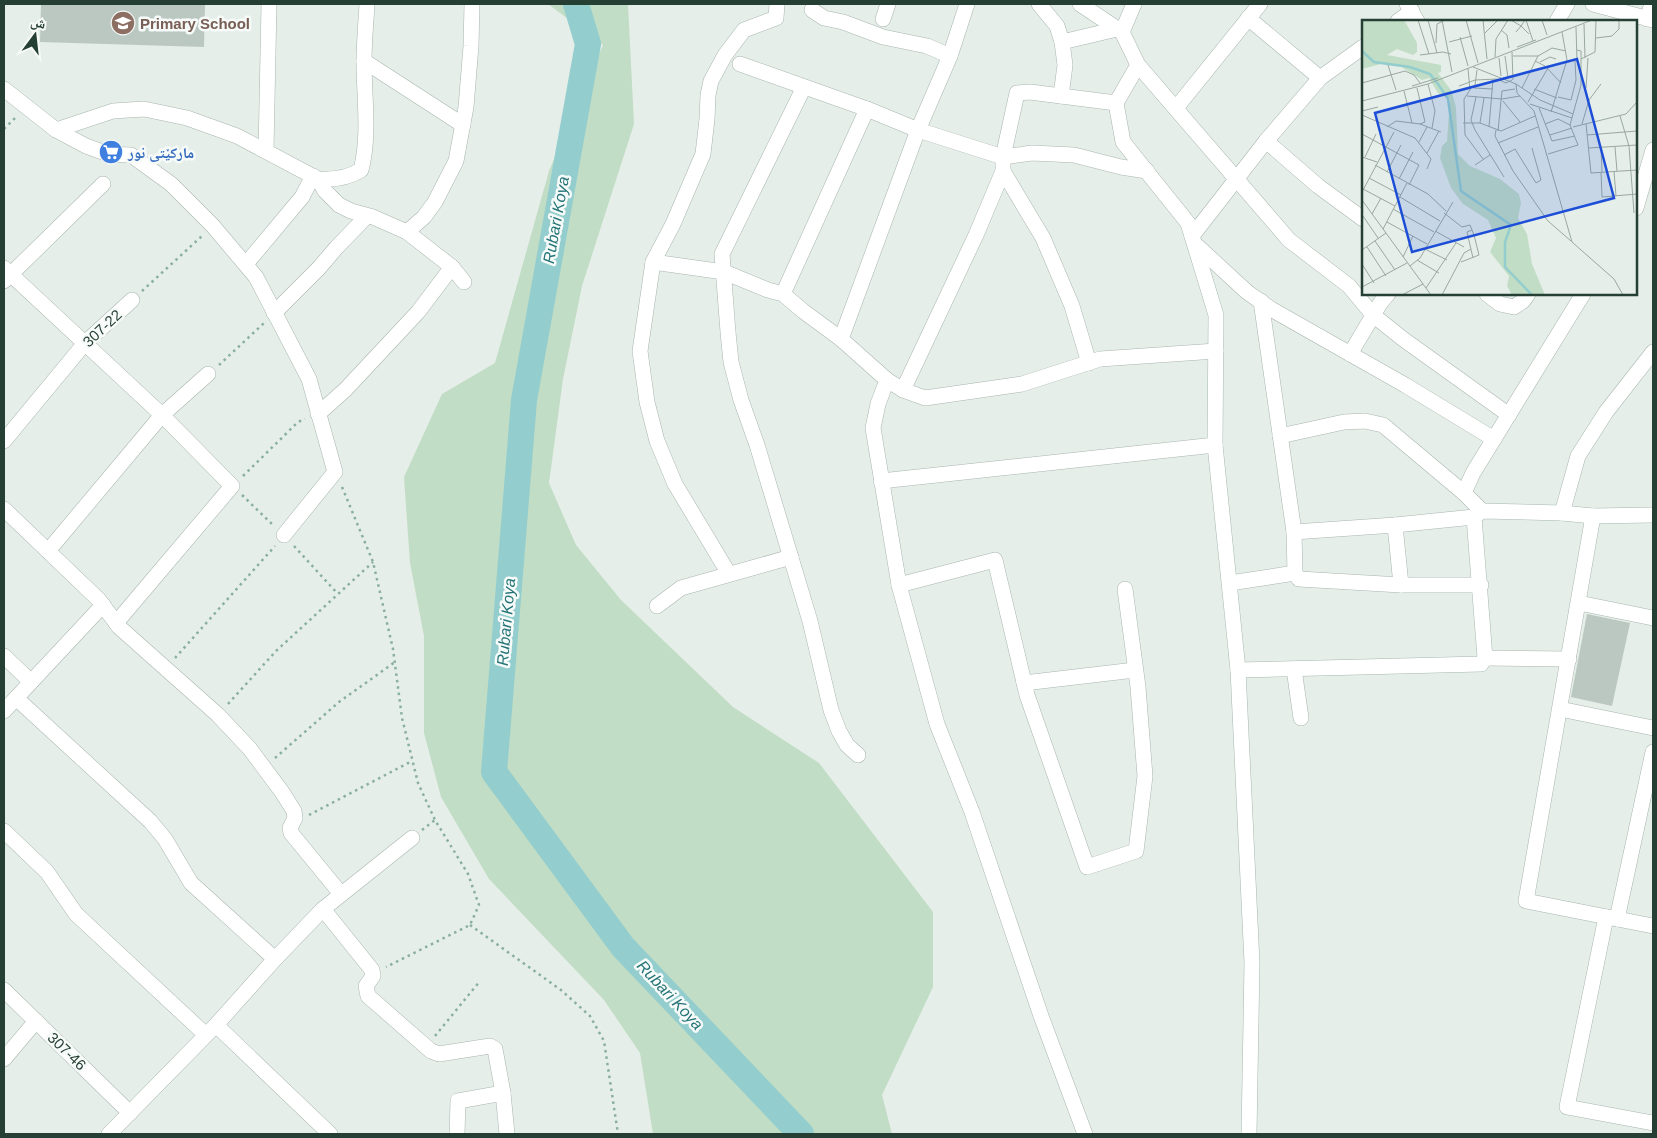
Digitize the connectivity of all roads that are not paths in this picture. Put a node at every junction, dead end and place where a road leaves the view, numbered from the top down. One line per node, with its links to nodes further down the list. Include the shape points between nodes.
1 (268, 4): 40 (street)
2 (367, 4): 25 (street)
3 (472, 4): 35 (street)
4 (778, 4): 51 (street, via 776,18 744,30 725,54 711,81 703,154)
5 (888, 4): 17 (street)
6 (967, 4): 24 (street)
7 (1039, 4): 22 (street, via 1057,26)
8 (1134, 4): 21 (street)
9 (1260, 4): 16 (street)
10 (1567, 4): 20 (street)
11 (1593, 4): 18 (street)
12 (1652, 4): 18 (street)
13 (1084, 5): 21 (street)
14 (812, 10): 24 (street, via 824,18 927,46)
15 (1412, 12): 19 (street)
16 (1248, 18): 28 (street); 33 (street)
17 (883, 19)
18 (1643, 19)
19 (1400, 20)
20 (1558, 20)
21 (1120, 30): 22 (street); 27 (street)
22 (1062, 42): 31 (street, via 1065,65)
23 (1362, 48): 28 (street)
24 (950, 56): 37 (street)
25 (364, 61): 35 (street); 43 (street, via 365,140 361,170 329,180)
26 (740, 64): 29 (street)
27 (1138, 65): 32 (street); 33 (street)
28 (1320, 78): 38 (street)
29 (804, 87): 34 (street); 54 (street, via 722,254)
30 (4, 89): 36 (street)
31 (1061, 96): 32 (street); 41 (street, via 1030,92 1017,94)
32 (1116, 104): 42 (street, via 1123,142)
33 (1176, 108): 44 (street)
34 (867, 110): 37 (street); 57 (street)
35 (463, 125): 49 (street, via 456,161 435,202)
36 (56, 130): 40 (street, via 112,111 144,109 187,118 237,136); 52 (street, via 108,154 131,156 171,184)
37 (918, 130): 41 (street); 66 (street)
38 (1266, 141): 44 (street); 48 (street)
39 (1653, 150): 46 (street)
40 (266, 151): 43 (street)
41 (1003, 164): 42 (street, via 1032,153 1074,155); 71 (street, via 1043,238 1072,306); 74 (street, via 976,235)
42 (1147, 171): 50 (street)
43 (315, 177): 47 (street, via 339,205); 52 (street)
44 (1236, 179): 50 (street); 65 (street, via 1290,240 1349,286)
45 (103, 184): 55 (street)
46 (1637, 205)
47 (367, 216): 49 (street); 64 (street)
48 (1362, 218)
49 (407, 232): 53 (street)
50 (1192, 234): 63 (street, via 1247,292); 68 (street, via 1216,315)
51 (653, 262): 54 (street); 95 (street, via 640,351 647,402 657,441 675,484)
52 (246, 264): 64 (street)
53 (452, 267): 56 (street); 75 (street, via 418,312)
54 (724, 272): 57 (street); 93 (street, via 732,362)
55 (6, 275): 67 (street)
56 (464, 282)
57 (783, 294): 66 (street)
58 (1387, 295): 65 (street)
59 (1488, 295): 60 (street, via 1500,304 1514,307)
60 (1527, 295)
61 (1582, 295): 77 (street)
62 (132, 300): 67 (street, 307-22)
63 (1261, 302): 70 (street); 78 (street)
64 (274, 313): 75 (street, via 309,379)
65 (1373, 314): 70 (street); 77 (street)
66 (841, 339): 73 (street)
67 (85, 343): 76 (street); 80 (street, 307-22)
68 (1216, 351): 71 (street); 81 (street)
69 (1653, 352): 85 (street, via 1606,412 1578,456)
70 (1350, 354): 79 (street)
71 (1089, 363): 74 (street, via 1022,384 924,398)
72 (208, 374): 76 (street)
73 (887, 380): 74 (street); 82 (street, via 873,428)
74 (903, 390)
75 (318, 414): 91 (street, via 335,472)
76 (162, 415): 92 (street); 105 (street, via 232,486)
77 (1509, 415): 79 (street)
78 (1280, 436): 83 (street, via 1344,422 1365,421 1384,425); 90 (street)
79 (1494, 439): 83 (street)
80 (4, 441)
81 (1215, 445): 82 (street); 96 (street)
82 (881, 481): 97 (street)
83 (1464, 493): 86 (street)
84 (4, 508): 92 (street)
85 (1562, 513): 86 (street); 88 (street)
86 (1478, 514): 89 (street); 99 (street)
87 (1653, 515): 88 (street)
88 (1593, 516): 101 (street)
89 (1394, 525): 90 (street); 98 (street)
90 (1294, 532): 94 (street)
91 (284, 535)
92 (48, 551): 102 (street)
93 (791, 557): 95 (street); 120 (street, via 831,710 847,745)
94 (1295, 573): 96 (street); 98 (street, via 1299,579)
95 (730, 574): 103 (street, via 681,588)
96 (1230, 584): 111 (street)
97 (899, 585): 113 (street, via 994,560); 139 (street, via 937,724 972,812)
98 (1401, 585): 99 (street)
99 (1480, 585): 107 (street)
100 (1125, 589): 110 (street)
101 (1579, 604): 104 (street); 108 (street)
102 (103, 605): 105 (street); 112 (street)
103 (657, 606)
104 (1653, 618)
105 (116, 623): 123 (street, via 218,715 264,767 294,812 291,834)
106 (4, 656): 112 (street)
107 (1485, 658): 108 (street); 109 (street, via 1481,664)
108 (1569, 659): 115 (street)
109 (1294, 669): 111 (street); 117 (street)
110 (1136, 670): 113 (street); 113 (street, via 1145,776 1136,851 1087,867)
111 (1238, 670): 140 (street, via 1252,963)
112 (31, 682): 114 (street)
113 (1024, 683)
114 (16, 698): 116 (street); 127 (street, via 150,821 165,839 191,883)
115 (1560, 710): 118 (street); 125 (street, via 1526,901)
116 (4, 711)
117 (1301, 718)
118 (1653, 728)
119 (1653, 752): 125 (street)
120 (858, 755)
121 (4, 831): 130 (street, via 47,872 76,914)
122 (412, 838): 123 (street)
123 (341, 894): 124 (street)
124 (323, 909): 127 (street); 132 (street, via 372,970 366,986 368,996 433,1053 493,1047 497,1052)
125 (1612, 918): 126 (street); 134 (street, via 1567,1107)
126 (1653, 926)
127 (275, 959): 130 (street)
128 (4, 990): 129 (street, 307-46)
129 (36, 1021): 131 (street); 133 (street, 307-46)
130 (211, 1030): 133 (street); 136 (street)
131 (4, 1059)
132 (503, 1093): 137 (street, via 458,1101); 138 (street)
133 (130, 1113): 135 (street)
134 (1653, 1122)
135 (109, 1134)
136 (330, 1134)
137 (457, 1134)
138 (507, 1134)
139 (1085, 1134)
140 (1249, 1134)

